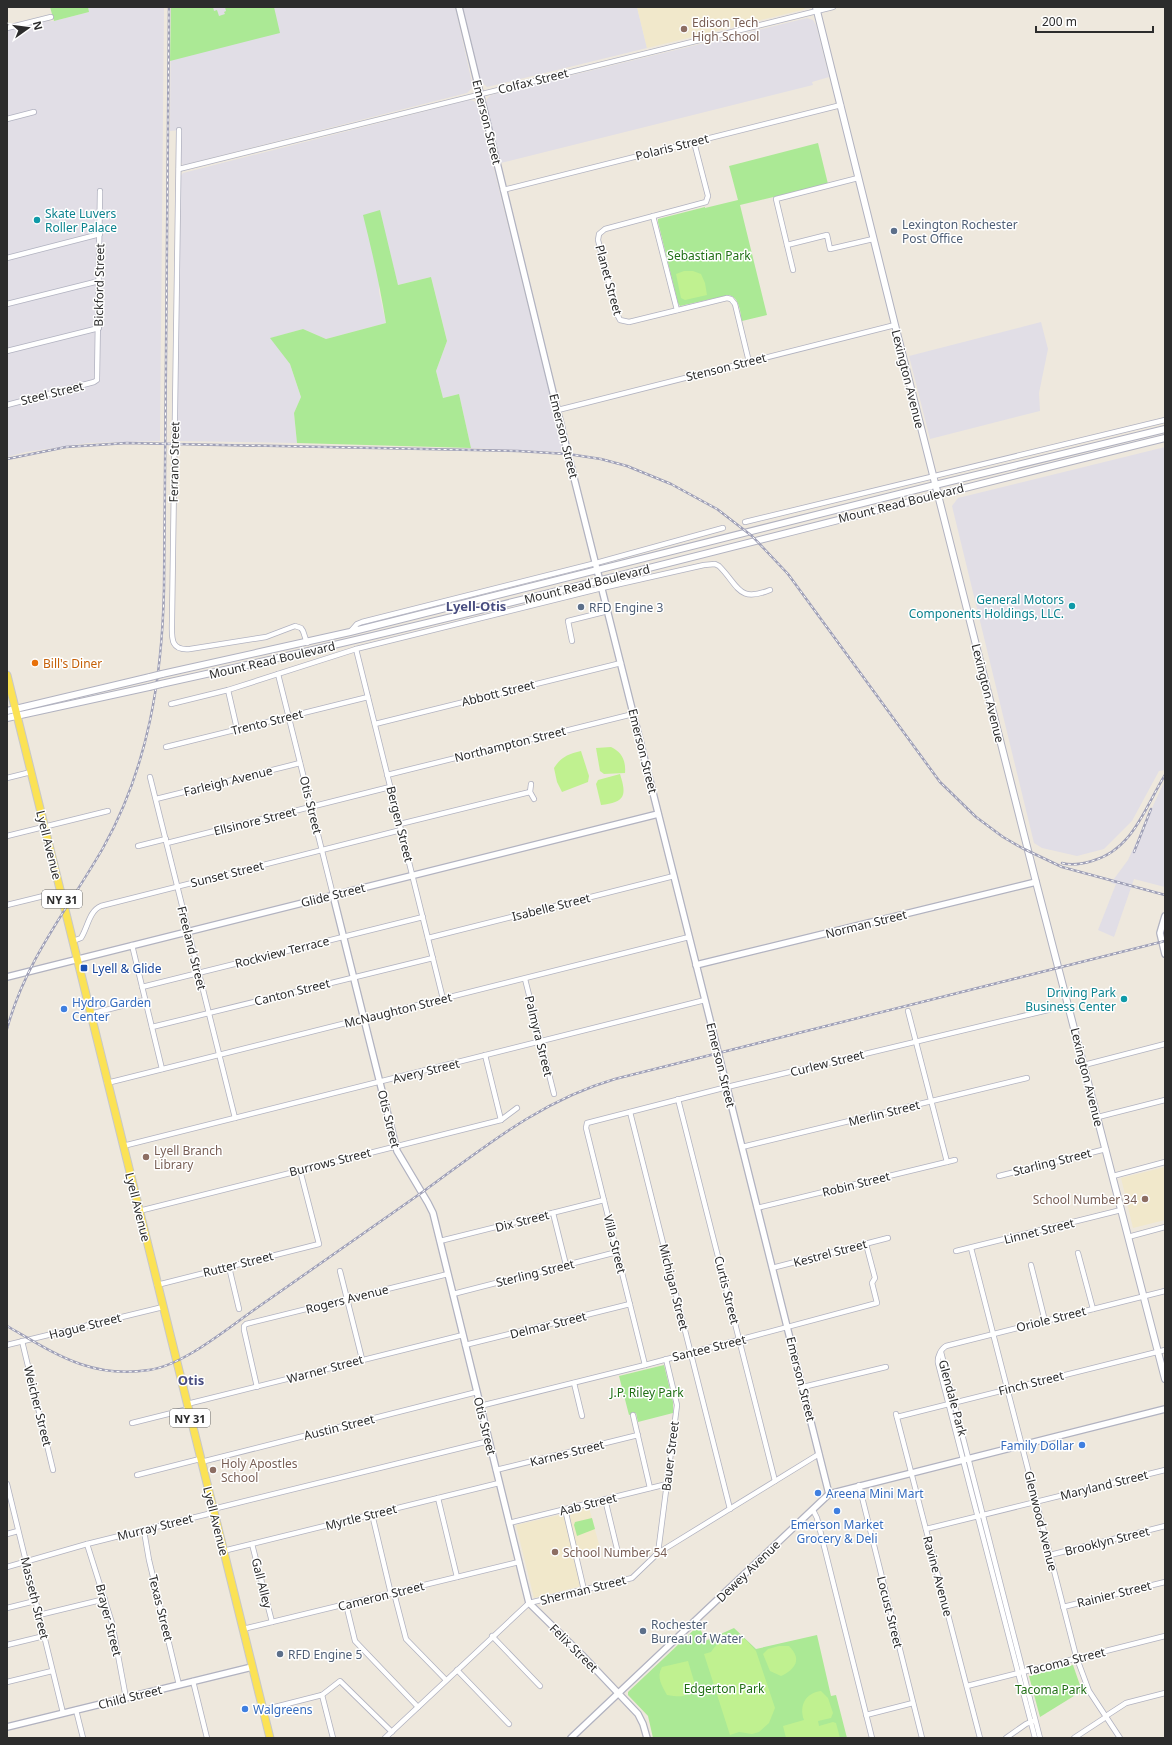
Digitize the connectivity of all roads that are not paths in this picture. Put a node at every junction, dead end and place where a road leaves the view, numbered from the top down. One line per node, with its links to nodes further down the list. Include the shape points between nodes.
1 (459, 7): 6 (street, Emerson Street)
2 (833, 7): 3 (street, Colfax Street)
3 (817, 9): 6 (street, Colfax Street); 7 (main road, Lexington Avenue)
4 (51, 17): 5 (street)
5 (7, 28)
6 (480, 94): 12 (street, Colfax Street); 14 (street, Emerson Street)
7 (840, 105): 11 (street, Polaris Street); 13 (main road, Lexington Avenue)
8 (34, 112): 9 (street)
9 (7, 119)
10 (179, 130): 12 (street, Ferrano Street)
11 (694, 142): 14 (street, Polaris Street); 16 (street, Planet Street, via 708,196 706,202)
12 (179, 169): 50 (street, Ferrano Street, via 173,642 180,649 190,649 266,637 295,626 303,630)
13 (858, 178): 18 (main road, Lexington Avenue); 19 (street, via 776,200)
14 (503, 190): 31 (street, Emerson Street)
15 (100, 191): 17 (street, Bickford Street)
16 (653, 216): 24 (street); 24 (street, Planet Street, via 605,229 599,234 598,240 616,314 625,322)
17 (100, 234): 20 (street); 22 (street, Bickford Street)
18 (873, 239): 19 (street, via 830,249 827,235); 25 (main road, Lexington Avenue)
19 (787, 245): 21 (street)
20 (7, 258)
21 (793, 270)
22 (99, 281): 23 (street); 26 (street, Bickford Street)
23 (7, 304)
24 (677, 310): 28 (street, Planet Street, via 727,298 733,300)
25 (895, 325): 28 (street, Stenson Street); 35 (main road, Lexington Avenue)
26 (99, 328): 27 (street); 29 (street, Bickford Street)
27 (7, 351)
28 (749, 362): 31 (street, Stenson Street)
29 (97, 380): 30 (street, Steel Street)
30 (7, 404)
31 (558, 410): 42 (street, Emerson Street)
32 (1165, 420): 35 (street, Mount Read Boulevard)
33 (1165, 429): 36 (main road, Mount Read Boulevard)
34 (1165, 438): 38 (main road, Mount Read Boulevard)
35 (934, 477): 36 (main road, Lexington Avenue); 37 (street, Mount Read Boulevard)
36 (936, 485): 38 (main road, Lexington Avenue); 39 (main road, Mount Read Boulevard)
37 (893, 486): 39 (street, Mount Read Boulevard); 40 (street, Mount Read Boulevard)
38 (938, 494): 44 (main road, Mount Read Boulevard); 91 (main road, Lexington Avenue)
39 (886, 497): 43 (main road, Mount Read Boulevard)
40 (745, 522)
41 (724, 528): 42 (street, Mount Read Boulevard)
42 (596, 563): 43 (street, Emerson Street); 48 (street, Mount Read Boulevard, via 362,622)
43 (598, 570): 44 (street, Emerson Street); 48 (main road, Mount Read Boulevard)
44 (600, 581): 45 (street, Emerson Street); 51 (main road, Mount Read Boulevard)
45 (602, 588): 46 (street, Mount Read Boulevard, via 710,564 719,566 743,593 752,595); 47 (street, Emerson Street); 52 (street, Mount Read Boulevard)
46 (770, 590)
47 (608, 612): 49 (street, via 568,621); 54 (street, Emerson Street)
48 (350, 632): 50 (main road, Mount Read Boulevard)
49 (572, 641)
50 (307, 643): 51 (main road); 53 (main road); 60 (main road, Mount Read Boulevard, bridge)
51 (325, 648): 53 (main road, Mount Read Boulevard)
52 (356, 649): 55 (street, Mount Read Boulevard); 58 (street, Bergen Street)
53 (292, 656): 63 (main road, Mount Read Boulevard, bridge)
54 (621, 663): 62 (street, Emerson Street); 66 (street, Abbott Street)
55 (278, 674): 57 (street, Mount Read Boulevard); 64 (street, Otis Street)
56 (7, 675): 60 (main road, Lyell Avenue / NY 31)
57 (228, 690): 59 (street, Mount Read Boulevard); 67 (street)
58 (368, 697): 64 (street, Trento Street); 66 (street, Bergen Street)
59 (171, 704)
60 (15, 708): 61 (main road, Mount Read Boulevard); 63 (main road, Lyell Avenue / NY 31)
61 (7, 711)
62 (634, 714): 71 (street, Northampton Street); 81 (street, Emerson Street)
63 (17, 716): 65 (main road, Mount Read Boulevard); 70 (main road, Lyell Avenue / NY 31)
64 (289, 716): 67 (street, Trento Street); 69 (street, Otis Street)
65 (7, 718)
66 (375, 724): 71 (street, Bergen Street)
67 (237, 729): 68 (street, Trento Street)
68 (166, 747)
69 (300, 763): 77 (street, Farleigh Avenue); 79 (street, Otis Street)
70 (31, 772): 73 (street); 83 (main road, Lyell Avenue / NY 31)
71 (387, 775): 75 (street, Bergen Street)
72 (150, 777): 77 (street, Freeland Street)
73 (7, 778)
74 (531, 784): 76 (street)
75 (390, 787): 79 (street, Ellsinore Street); 82 (street, Bergen Street)
76 (530, 792): 78 (street); 82 (street)
77 (156, 799): 86 (street, Freeland Street)
78 (534, 799)
79 (311, 806): 86 (street, Ellsinore Street); 88 (street, Otis Street)
80 (108, 811): 83 (street)
81 (658, 814): 89 (street, Glide Street); 90 (street, Emerson Street)
82 (400, 824): 84 (street, Bergen Street)
83 (44, 827): 85 (street); 93 (main road, Lyell Avenue / NY 31)
84 (401, 830): 88 (street, Sunset Street); 89 (street, Bergen Street)
85 (7, 836)
86 (166, 841): 87 (street, Ellsinore Street); 92 (street, Freeland Street)
87 (138, 846)
88 (322, 850): 92 (street, Sunset Street); 94 (street, Otis Street)
89 (412, 876): 94 (street, Glide Street); 97 (street, Bergen Street)
90 (674, 876): 100 (street, Emerson Street); 101 (street, Isabelle Street)
91 (1036, 882): 107 (street, Norman Street); 116 (main road, Lexington Avenue)
92 (177, 886): 98 (street, Freeland Street); 102 (street, Sunset Street, via 98,907 92,913 82,937)
93 (60, 892): 95 (street); 102 (main road, Lyell Avenue / NY 31)
94 (333, 894): 98 (street, Glide Street); 99 (street, Otis Street)
95 (7, 905)
96 (1165, 916): 104 (street, via 1160,933)
97 (422, 917): 99 (street, Rockview Terrace); 101 (street, Bergen Street)
98 (188, 931): 103 (street, Glide Street); 108 (street, Freeland Street)
99 (343, 937): 108 (street, Rockview Terrace); 110 (street, Otis Street)
100 (689, 937): 107 (street, Emerson Street); 111 (street, McNaughton Street)
101 (428, 938): 105 (street, Bergen Street)
102 (73, 942): 106 (main road, Lyell Avenue / NY 31)
103 (132, 945): 106 (street, Glide Street); 112 (street)
104 (1165, 954)
105 (433, 958): 110 (street, Canton Street); 113 (street, Bergen Street)
106 (77, 959): 109 (street, Glide Street); 119 (main road, Lyell Avenue / NY 31)
107 (696, 965): 115 (street, Emerson Street)
108 (199, 973): 112 (street, Rockview Terrace); 118 (street, Freeland Street)
109 (7, 977)
110 (353, 977): 118 (street, Canton Street); 120 (street, Otis Street)
111 (525, 979): 113 (street, McNaughton Street); 122 (street, Palmyra Street)
112 (142, 987): 114 (street)
113 (443, 999): 120 (street, McNaughton Street)
114 (145, 1000): 119 (street); 121 (street)
115 (705, 1000): 122 (street, Avery Street); 132 (street, Emerson Street)
116 (1069, 1005): 123 (street, Curlew Street); 127 (main road, Lexington Avenue)
117 (908, 1011): 123 (street)
118 (209, 1013): 121 (street, Canton Street); 125 (street, Freeland Street)
119 (90, 1014): 131 (main road, Lyell Avenue / NY 31)
120 (364, 1019): 125 (street, McNaughton Street); 130 (street, Otis Street)
121 (152, 1028): 128 (street)
122 (540, 1041): 126 (street, Avery Street); 133 (street, Palmyra Street)
123 (916, 1041): 132 (street, Curlew Street); 136 (street)
124 (1165, 1044): 127 (street)
125 (219, 1055): 128 (street, McNaughton Street); 140 (street, Freeland Street)
126 (485, 1055): 130 (street, Avery Street); 141 (street)
127 (1084, 1066): 139 (main road, Lexington Avenue)
128 (162, 1069): 131 (street, McNaughton Street)
129 (1027, 1078): 136 (street, Merlin Street)
130 (379, 1082): 140 (street, Avery Street); 144 (street, Otis Street)
131 (107, 1083): 143 (main road, Lyell Avenue / NY 31)
132 (727, 1087): 134 (street, Curlew Street); 145 (street, Emerson Street)
133 (554, 1094)
134 (678, 1099): 138 (street, Curlew Street); 186 (street, Curtis Street)
135 (1165, 1100): 139 (street)
136 (932, 1101): 145 (street, Merlin Street); 148 (street)
137 (517, 1108): 141 (street, Burrows Street)
138 (630, 1112): 142 (street, Curlew Street); 191 (street, Michigan Street)
139 (1098, 1117): 146 (main road, Lexington Avenue)
140 (235, 1118): 143 (street, Avery Street)
141 (501, 1120): 144 (street, Burrows Street)
142 (587, 1124): 153 (street, Villa Street)
143 (123, 1146): 156 (main road, Lyell Avenue / NY 31)
144 (395, 1146): 150 (street, Burrows Street); 161 (street, Otis Street, via 431,1207)
145 (742, 1147): 154 (street, Emerson Street)
146 (1106, 1149): 151 (street, Starling Street); 152 (main road, Lexington Avenue)
147 (955, 1160): 148 (street, Robin Street)
148 (947, 1162): 154 (street, Robin Street)
149 (1165, 1162): 152 (street)
150 (300, 1170): 156 (street, Burrows Street); 169 (street, Rutter Street, via 319,1244)
151 (999, 1176)
152 (1113, 1176): 155 (main road, Lexington Avenue)
153 (604, 1200): 157 (street, Dix Street); 165 (street, Villa Street)
154 (757, 1208): 170 (street, Emerson Street)
155 (1121, 1210): 159 (main road, Lexington Avenue); 163 (street, Linnet Street)
156 (139, 1211): 173 (main road, Lyell Avenue / NY 31)
157 (553, 1213): 161 (street, Dix Street); 167 (street)
158 (1165, 1227): 159 (street)
159 (1128, 1237): 176 (main road, Lexington Avenue)
160 (888, 1238): 162 (street, Kestrel Street)
161 (440, 1241): 172 (street, Otis Street)
162 (866, 1244): 170 (street, Kestrel Street); 183 (street, Santee Street, via 875,1278 872,1283 877,1303)
163 (971, 1248): 164 (street, Linnet Street); 184 (street, Glenwood Avenue)
164 (956, 1251)
165 (617, 1252): 167 (street, Sterling Street); 178 (street, Villa Street)
166 (1078, 1253): 181 (street)
167 (566, 1265): 175 (street, Sterling Street)
168 (1031, 1265): 182 (street)
169 (229, 1267): 173 (street, Rutter Street); 180 (street)
170 (772, 1268): 183 (street, Emerson Street)
171 (340, 1271): 177 (street)
172 (448, 1274): 175 (street, Otis Street); 177 (street, Rogers Avenue)
173 (157, 1285): 179 (main road, Lyell Avenue / NY 31)
174 (1165, 1291): 176 (street, Oriole Street)
175 (452, 1294): 185 (street, Otis Street)
176 (1144, 1296): 181 (street, Oriole Street); 193 (main road, Lexington Avenue)
177 (346, 1300): 195 (street); 200 (street, Rogers Avenue, via 245,1324 244,1330)
178 (630, 1304): 189 (street, Delmar Street); 196 (street, Villa Street)
179 (163, 1307): 187 (street, Hague Street); 206 (main road, Lyell Avenue / NY 31)
180 (239, 1309)
181 (1093, 1309): 182 (street, Oriole Street)
182 (1045, 1321): 184 (street, Oriole Street)
183 (788, 1328): 186 (street, Santee Street); 201 (street, Emerson Street)
184 (993, 1334): 192 (street, Oriole Street, via 945,1346); 202 (street, Glenwood Avenue)
185 (463, 1336): 189 (street, Otis Street); 195 (street, Warner Street)
186 (739, 1340): 191 (street, Santee Street); 223 (street, Curtis Street)
187 (22, 1341): 188 (street, Hague Street); 218 (street, Weicher Street)
188 (7, 1345)
189 (465, 1345): 203 (street, Otis Street)
190 (1165, 1350): 193 (street, Finch Street)
191 (691, 1352): 194 (street, Santee Street); 235 (street, Michigan Street)
192 (941, 1352): 204 (street, Glendale Park, via 938,1362)
193 (1158, 1352): 198 (main road, Lexington Avenue); 202 (street, Finch Street)
194 (666, 1359): 196 (street, Santee Street); 226 (street, Bauer Street, via 677,1406)
195 (362, 1360): 200 (street, Warner Street)
196 (645, 1365): 199 (street, Santee Street)
197 (886, 1367): 201 (street)
198 (1165, 1379)
199 (574, 1383): 205 (street, Santee Street); 209 (street)
200 (258, 1387): 206 (street, Warner Street)
201 (803, 1387): 215 (street, Emerson Street)
202 (1007, 1389): 204 (street, Finch Street); 214 (street, Glenwood Avenue)
203 (477, 1392): 205 (street, Otis Street); 217 (street, Austin Street)
204 (951, 1403): 208 (street, Finch Street); 216 (street, Glendale Park)
205 (480, 1406): 213 (street, Otis Street)
206 (187, 1407): 211 (street, Warner Street); 217 (main road, Lyell Avenue / NY 31)
207 (1165, 1409): 214 (street, Dewey Avenue)
208 (897, 1415): 221 (street, Ravine Avenue)
209 (582, 1416)
210 (633, 1416): 212 (street)
211 (132, 1423)
212 (638, 1435): 219 (street, Karnes Street); 228 (street)
213 (489, 1441): 219 (street, Otis Street); 233 (street, Murray Street)
214 (1021, 1445): 216 (street, Dewey Avenue); 232 (street, Glenwood Avenue)
215 (819, 1454): 223 (street, Sherman Street); 229 (street, Emerson Street)
216 (965, 1459): 221 (street, Dewey Avenue); 238 (street, Glendale Park)
217 (201, 1460): 222 (street, Austin Street); 233 (main road, Lyell Avenue / NY 31)
218 (53, 1470)
219 (496, 1470): 224 (street, Otis Street)
220 (1165, 1470): 232 (street, Maryland Street)
221 (911, 1472): 227 (street, Dewey Avenue); 241 (street, Ravine Avenue)
222 (137, 1475)
223 (775, 1481): 235 (street, Sherman Street)
224 (499, 1483): 230 (street, Myrtle Street); 239 (street, Otis Street)
225 (7, 1484): 243 (street, Masseth Street)
226 (667, 1484): 228 (street, Aab Street); 249 (street, Bauer Street)
227 (859, 1485): 229 (street, Dewey Avenue); 286 (street, Locust Street)
228 (650, 1488): 231 (street, Aab Street)
229 (829, 1494): 236 (street, Dewey Avenue)
230 (438, 1498): 237 (street, Myrtle Street); 254 (street)
231 (605, 1499): 234 (street, Aab Street); 248 (street)
232 (1036, 1502): 238 (street, Maryland Street); 250 (street, Glenwood Avenue)
233 (213, 1509): 242 (street, Murray Street, via 208,1514); 247 (main road, Lyell Avenue / NY 31)
234 (565, 1509): 239 (street, Aab Street); 256 (street)
235 (730, 1509): 249 (street, Sherman Street)
236 (813, 1510): 283 (street, Dewey Avenue); 291 (street)
237 (372, 1514): 246 (street, Myrtle Street); 257 (street)
238 (980, 1516): 241 (street, Maryland Street); 275 (street, Glendale Park)
239 (509, 1523): 252 (street, Otis Street)
240 (1165, 1526): 250 (street, Brooklyn Street)
241 (926, 1529): 281 (street, Ravine Avenue)
242 (144, 1530): 245 (street, Murray Street); 279 (street, Texas Street)
243 (18, 1531): 244 (street); 251 (street, Masseth Street)
244 (7, 1534)
245 (87, 1544): 251 (street, Murray Street); 258 (street, Brayer Street)
246 (252, 1544): 247 (street, Myrtle Street); 265 (street, Gall Alley)
247 (223, 1551): 266 (main road, Lyell Avenue / NY 31)
248 (618, 1553)
249 (658, 1553): 256 (street, Sherman Street, via 632,1578)
250 (1050, 1555): 262 (street, Glenwood Avenue)
251 (26, 1560): 253 (street, Murray Street); 259 (street, Masseth Street)
252 (519, 1562): 254 (street, Cameron Street); 260 (street, Otis Street)
253 (7, 1567)
254 (457, 1577): 257 (street, Cameron Street)
255 (1165, 1582): 262 (street, Rainier Street)
256 (584, 1590): 260 (street, Sherman Street)
257 (393, 1593): 261 (street, Cameron Street); 276 (street, via 406,1639)
258 (106, 1599): 264 (street); 285 (street, Brayer Street)
259 (36, 1601): 263 (street); 264 (street, Masseth Street)
260 (529, 1603): 268 (street, Sherman Street); 283 (street, Felix Street)
261 (346, 1604): 265 (street, Cameron Street); 287 (street, via 354,1638 358,1644)
262 (1063, 1607): 271 (street, Glenwood Avenue)
263 (7, 1608)
264 (39, 1616): 267 (street, Masseth Street)
265 (272, 1622): 266 (street, Cameron Street)
266 (243, 1630): 272 (main road, Lyell Avenue / NY 31)
267 (44, 1636): 270 (street); 274 (street, Masseth Street)
268 (492, 1636): 273 (street, Sherman Street); 280 (street)
269 (1165, 1636): 271 (street, Tacoma Street)
270 (7, 1645)
271 (1077, 1658): 275 (street, Tacoma Street); 292 (street, Glenwood Avenue, via 1089,1691)
272 (252, 1667): 277 (street, Child Street); 289 (main road, Lyell Avenue / NY 31)
273 (457, 1670): 276 (street, Sherman Street); 294 (street)
274 (52, 1671): 278 (street); 290 (street, Masseth Street)
275 (1020, 1673): 281 (street, Tacoma Street); 293 (street, Glendale Park)
276 (446, 1680): 287 (street, Sherman Street)
277 (193, 1681): 279 (street, Child Street); 298 (street)
278 (7, 1682)
279 (179, 1685): 285 (street, Child Street)
280 (540, 1686)
281 (966, 1686): 305 (street, Ravine Avenue)
282 (1165, 1693): 292 (street, via 1127,1702)
283 (619, 1694): 301 (street, Dewey Avenue); 302 (street, Felix Street, via 640,1716)
284 (322, 1696): 289 (street); 296 (street, via 342,1681); 300 (street)
285 (126, 1698): 288 (street, Child Street)
286 (913, 1703): 291 (street); 304 (street, Locust Street)
287 (418, 1707): 296 (street, Sherman Street)
288 (76, 1710): 290 (street, Child Street); 297 (street)
289 (263, 1710): 299 (main road, Lyell Avenue / NY 31)
290 (62, 1713): 295 (street, Child Street)
291 (866, 1715): 303 (street)
292 (1106, 1716): 309 (street); 310 (street, Glenwood Avenue)
293 (1033, 1721): 306 (street); 307 (street, Glendale Park); 308 (street, Glendale Park)
294 (509, 1724)
295 (7, 1727)
296 (390, 1736)
297 (83, 1738)
298 (207, 1738)
299 (270, 1738)
300 (333, 1738)
301 (571, 1738)
302 (647, 1738)
303 (872, 1738)
304 (922, 1738)
305 (980, 1738)
306 (1006, 1738)
307 (1034, 1738)
308 (1040, 1738)
309 (1074, 1738)
310 (1120, 1738)

